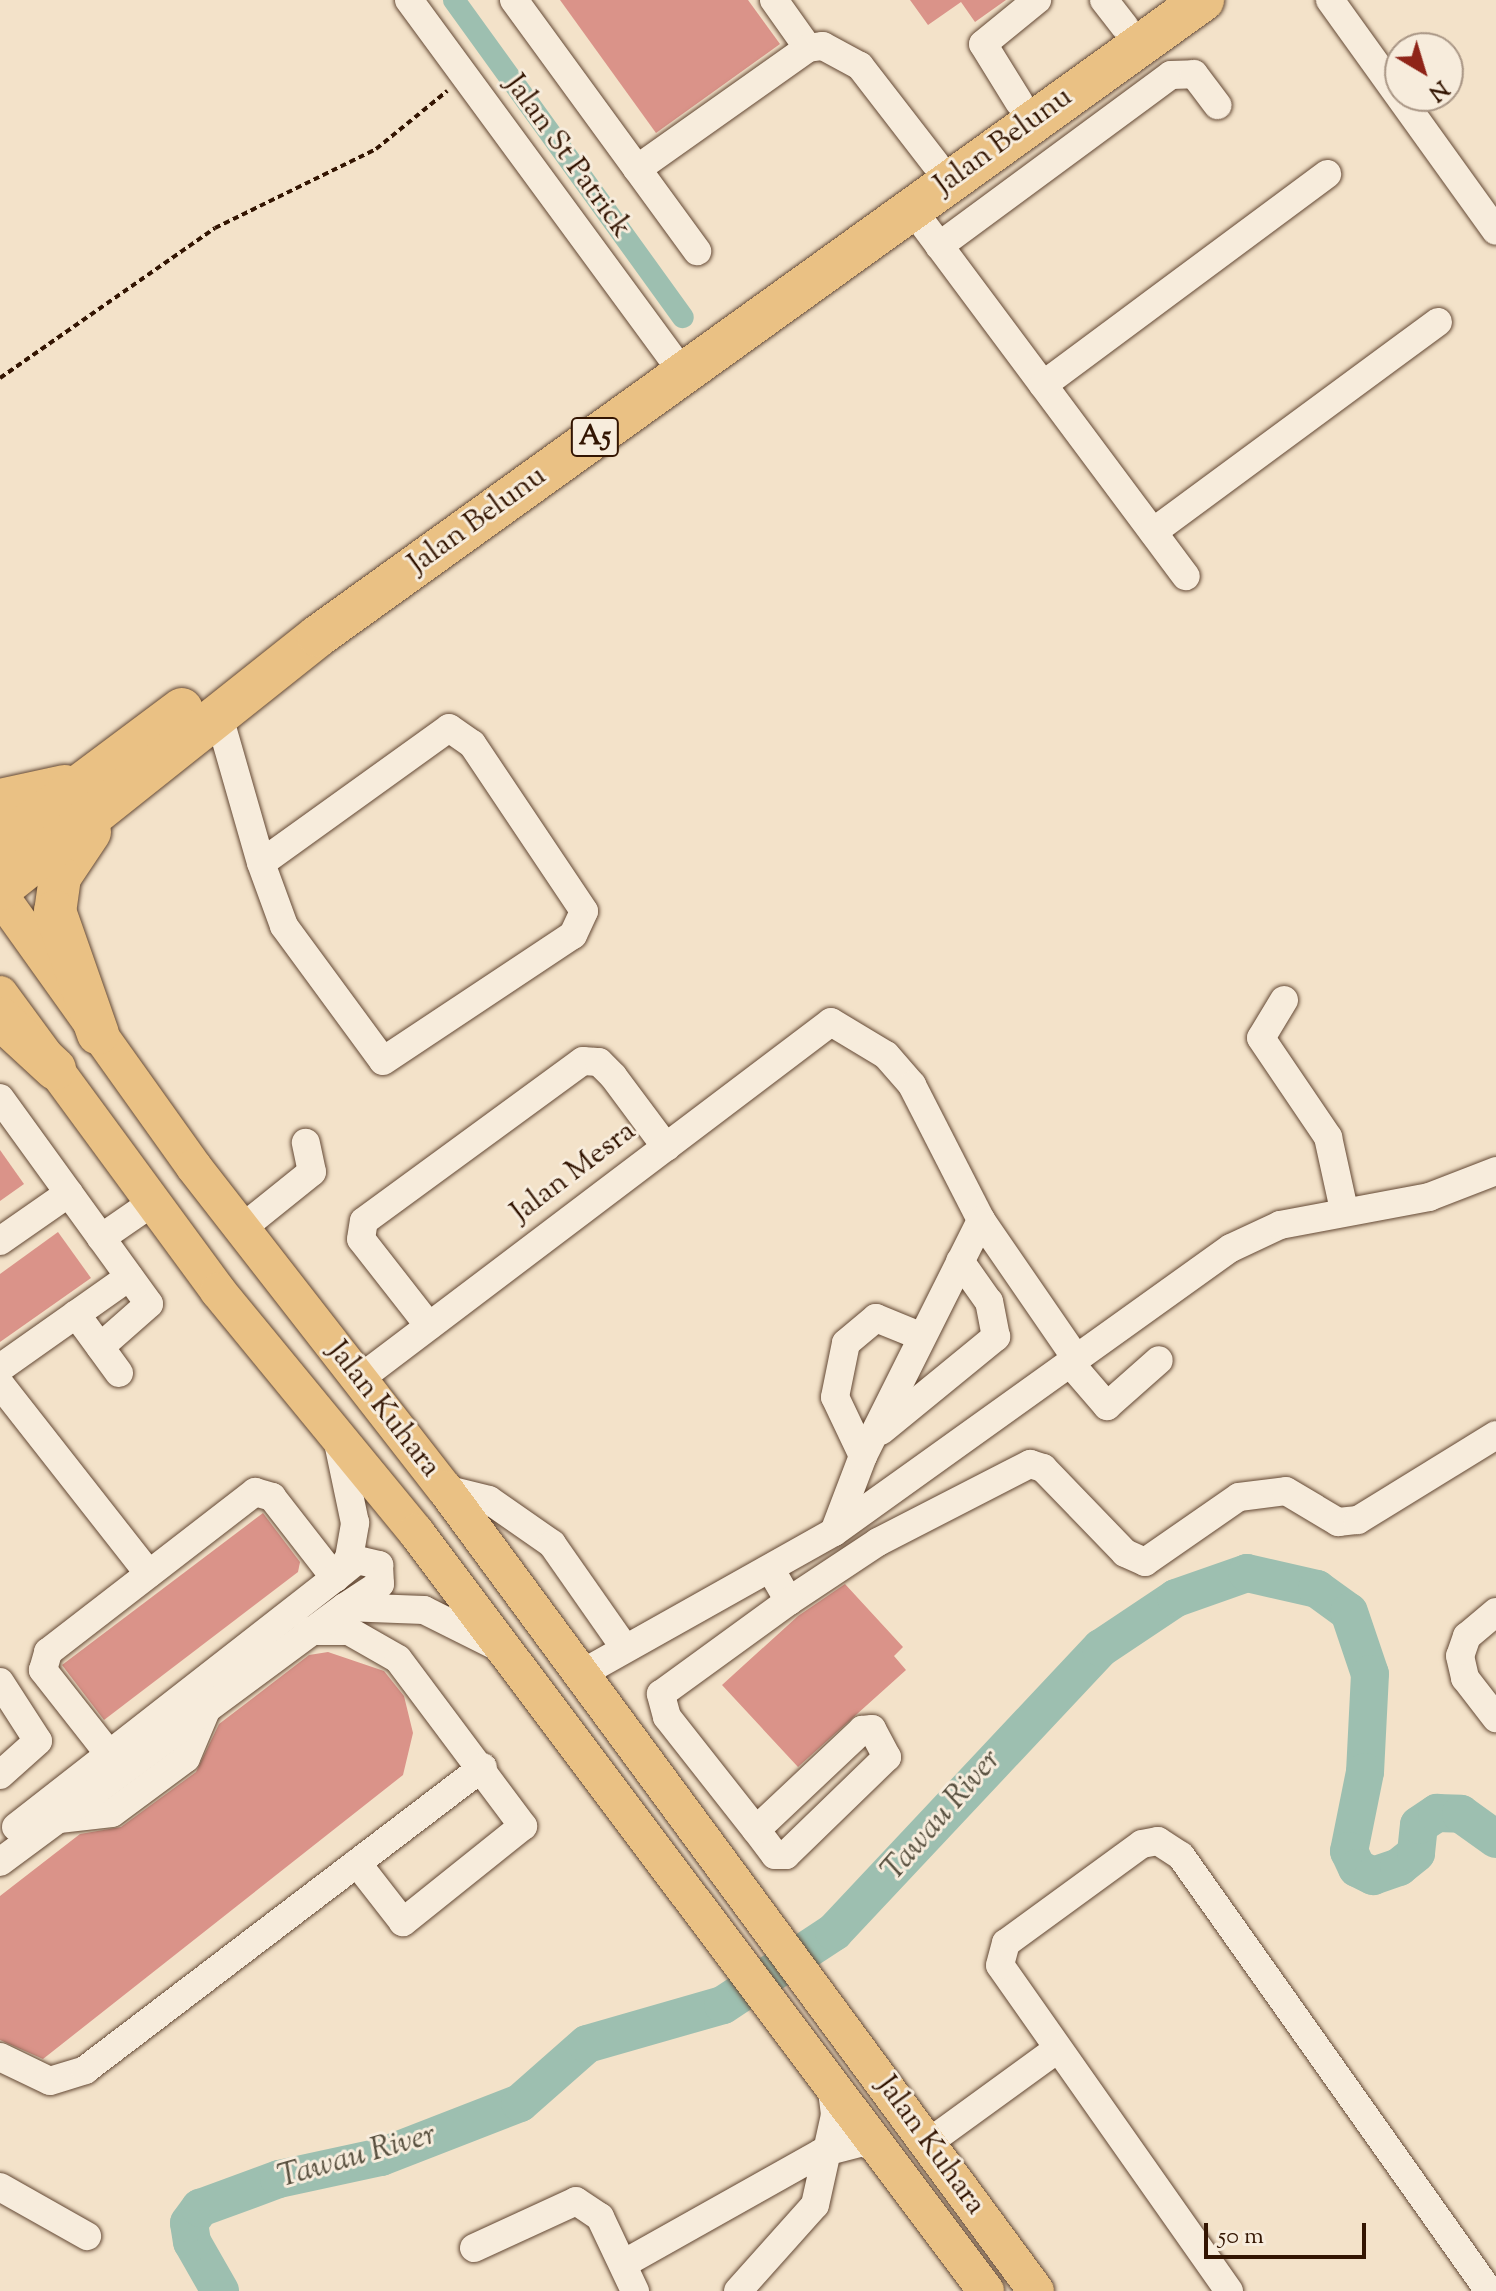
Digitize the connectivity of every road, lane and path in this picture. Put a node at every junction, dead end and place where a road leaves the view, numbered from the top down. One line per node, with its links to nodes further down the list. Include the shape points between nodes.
1 (409, 0): 10 (street, Jalan St Patrick)
2 (514, 0): 14 (street)
3 (774, 0): 9 (street)
4 (1037, 0): 11 (street, via 983,44)
5 (1160, 0): 8 (highway, Jalan Belunu / A5)
6 (1203, 0): 16 (highway, Jalan Belunu / A5)
7 (1330, 0): 17 (street)
8 (1114, 13): 11 (highway, Jalan Belunu / A5)
9 (808, 48): 13 (street, via 832,47 860,66); 14 (street)
10 (466, 77): 21 (street, Jalan St Patrick); 22 (path, via 376,149 215,228)
11 (1019, 102): 13 (highway, Jalan Belunu / A5)
12 (1217, 105): 18 (street, via 1194,74 1171,75)
13 (935, 163): 21 (highway, Jalan Belunu / A5)
14 (637, 169): 19 (street)
15 (1327, 174): 23 (street)
16 (912, 209): 18 (street); 26 (highway, Jalan Belunu / A5)
17 (1496, 231)
18 (939, 246): 23 (street)
19 (697, 251)
20 (1438, 322): 24 (street)
21 (670, 355): 27 (highway, Jalan Belunu / A5)
22 (0, 378)
23 (1043, 385): 24 (street)
24 (1153, 532): 25 (street)
25 (1186, 576)
26 (218, 713): 27 (highway, Jalan Belunu / A5); 30 (street)
27 (117, 776): 28 (highway); 29 (highway, Jalan Belunu / A5); 31 (highway, Jalan Belunu / A5); 35 (highway, via 60,877 55,911)
28 (0, 800)
29 (0, 845)
30 (261, 863): 30 (street, via 284,926 383,1061 573,935 584,911 472,744 449,728)
31 (0, 892): 35 (main road, Jalan Kuhara)
32 (0, 994): 36 (main road, Jalan Kuhara)
33 (1284, 1000): 43 (street, via 1261,1038 1328,1137)
34 (0, 1018): 36 (highway)
35 (98, 1034): 45 (main road, Jalan Kuhara)
36 (55, 1069): 42 (main road, Jalan Kuhara)
37 (2, 1106): 41 (street)
38 (306, 1143): 45 (street, via 315,1158 312,1172)
39 (666, 1147): 44 (street, Jalan Mesra, via 831,1022 886,1055 912,1085); 51 (street, Jalan Mesra); 51 (street, via 613,1076 599,1062 583,1061 364,1221 361,1239)
40 (1496, 1171): 43 (street, via 1429,1197)
41 (69, 1193): 46 (street); 47 (street)
42 (153, 1202): 46 (street); 60 (main road, Jalan Kuhara)
43 (1344, 1210): 55 (street, via 1231,1248)
44 (981, 1220): 48 (street); 55 (street)
45 (241, 1229): 58 (main road, Jalan Kuhara)
46 (101, 1238): 49 (street)
47 (0, 1241)
48 (960, 1261): 52 (street); 62 (street, via 989,1302 996,1337)
49 (129, 1277): 50 (street); 53 (street, via 150,1309)
50 (76, 1314): 53 (street); 56 (street)
51 (429, 1326): 58 (street, Jalan Mesra)
52 (920, 1336): 62 (street); 62 (street, via 876,1318 846,1343 835,1397)
53 (100, 1347): 57 (street)
54 (1159, 1360): 55 (street, via 1107,1406)
55 (1073, 1361): 64 (street)
56 (0, 1368)
57 (119, 1373)
58 (358, 1380): 63 (main road, Jalan Kuhara)
59 (0, 1384): 66 (street)
60 (333, 1432): 67 (street, via 350,1473 355,1523 349,1558); 73 (main road, Jalan Kuhara)
61 (1496, 1435): 68 (street, via 1358,1520 1338,1522 1286,1491 1239,1497 1145,1562 1125,1553 1043,1468 1022,1465 878,1542)
62 (871, 1445): 64 (street)
63 (445, 1489): 72 (street, via 489,1500 552,1544); 74 (main road, Jalan Kuhara)
64 (834, 1532): 65 (street)
65 (771, 1570): 68 (street); 72 (street)
66 (149, 1574): 67 (street, via 265,1491); 77 (street, via 43,1661)
67 (335, 1578): 69 (street, via 357,1560 379,1565 380,1584); 77 (street)
68 (789, 1601): 80 (street, via 661,1694 667,1717)
69 (345, 1607): 71 (street); 73 (street, via 424,1610)
70 (1496, 1612): 76 (street, via 1467,1636 1460,1656 1465,1678)
71 (307, 1631): 78 (street, via 349,1631 398,1659); 82 (street)
72 (624, 1647): 74 (street)
73 (507, 1652): 84 (main road, Jalan Kuhara)
74 (581, 1674): 84 (main road, via 579,1706 637,1785); 88 (main road, Jalan Kuhara)
75 (0, 1682): 79 (street, via 38,1741)
76 (1496, 1718)
77 (109, 1754): 81 (street)
78 (483, 1767): 83 (street); 83 (street, via 521,1815 518,1836 403,1922)
79 (0, 1775)
80 (756, 1830): 80 (street, via 775,1855 786,1855 887,1757 887,1747 872,1729 862,1730)
81 (0, 1839)
82 (0, 1862)
83 (357, 1863): 86 (street, via 85,2070 50,2081)
84 (680, 1881): 87 (main road, Jalan Kuhara)
85 (1056, 2050): 88 (street); 99 (street); 100 (street, via 1004,1977 1006,1943 1142,1844 1168,1845)
86 (0, 2057)
87 (829, 2076): 89 (street, via 835,2115); 90 (main road, Jalan Kuhara)
88 (928, 2143): 98 (main road, Jalan Kuhara)
89 (821, 2153): 90 (street, via 863,2142); 94 (street); 96 (street, via 824,2183 815,2205)
90 (890, 2157): 97 (main road, Jalan Kuhara)
91 (0, 2187): 92 (street)
92 (87, 2236)
93 (474, 2248): 94 (street, via 576,2201 600,2217)
94 (623, 2264): 95 (street)
95 (635, 2291)
96 (738, 2291)
97 (986, 2291)
98 (1036, 2291)
99 (1229, 2291)
100 (1489, 2291)

